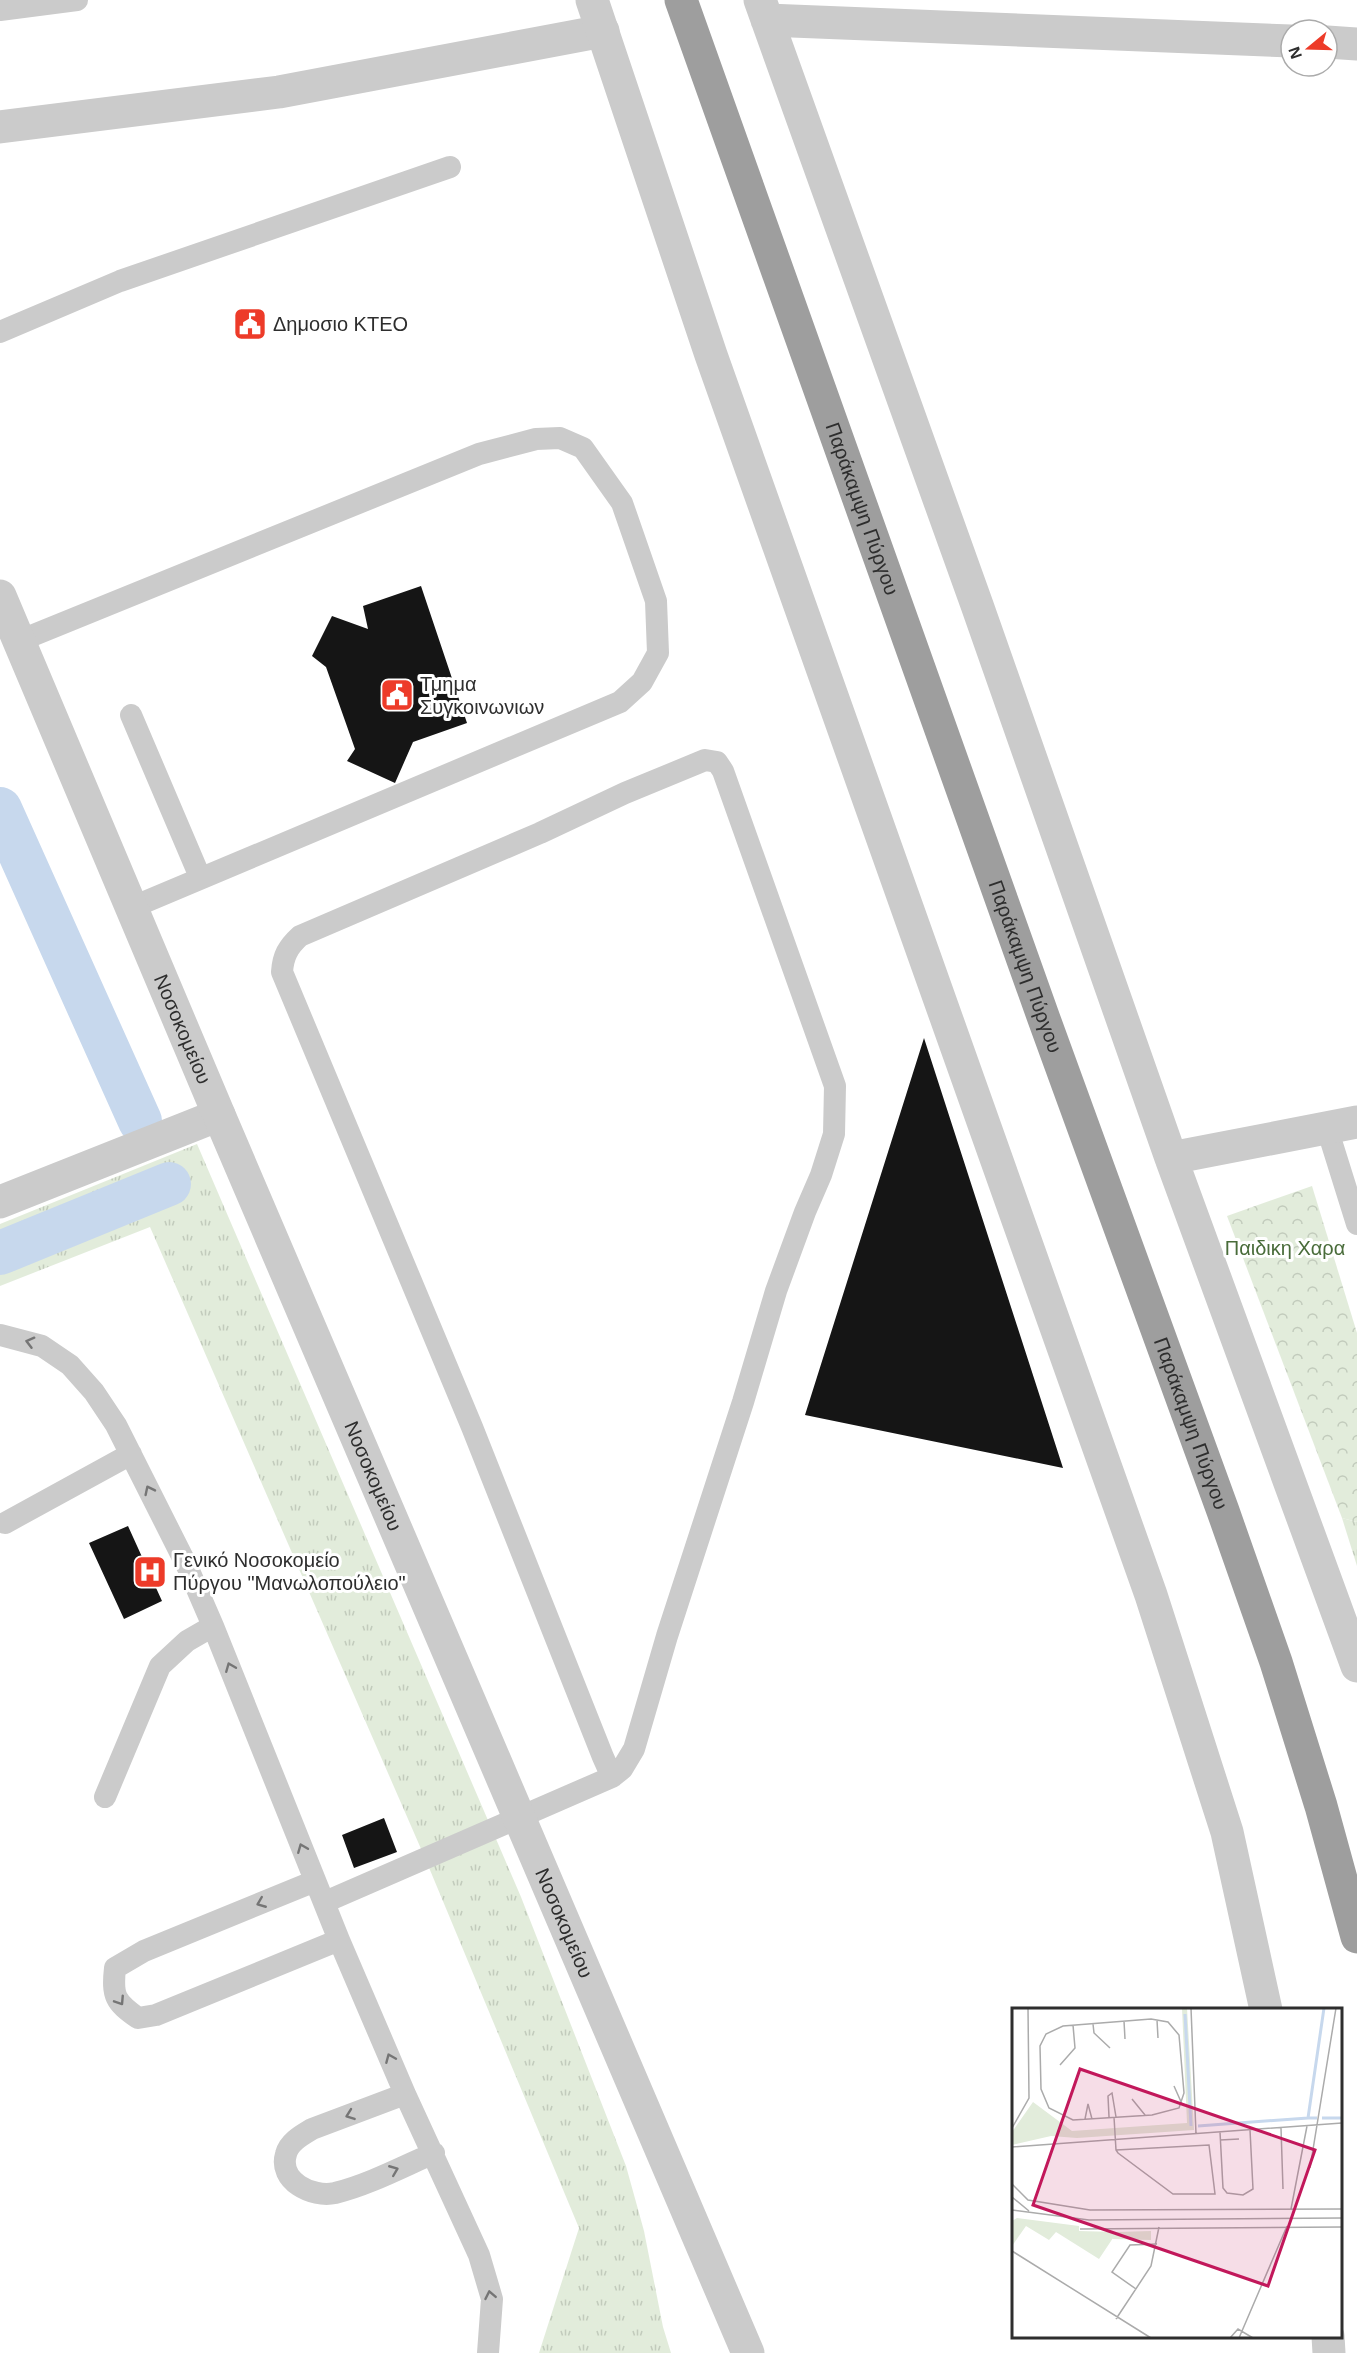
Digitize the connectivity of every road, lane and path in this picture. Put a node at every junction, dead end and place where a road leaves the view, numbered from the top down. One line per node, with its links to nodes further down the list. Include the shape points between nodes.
1 (77, 0): 4 (lane)
2 (592, 0): 6 (street)
3 (681, 0): 33 (highway, Παράκαμψη Πύργου, via 1223,1510 1318,1795)
4 (0, 10)
5 (763, 10): 7 (street); 20 (street)
6 (603, 31): 10 (street, via 279,92); 35 (street, via 711,355 1151,1595 1227,1832)
7 (1279, 40)
8 (1339, 43): 9 (street)
9 (1357, 44)
10 (0, 127)
11 (450, 167): 12 (lane, via 120,281)
12 (0, 332)
13 (0, 596): 14 (street, Νοσοκομείου)
14 (19, 641): 16 (lane, via 479,454 536,438 560,438 583,448 622,503 656,601 658,653 642,682 620,702); 17 (street, Νοσοκομείου)
15 (131, 715): 16 (lane)
16 (200, 877): 17 (lane)
17 (133, 907): 18 (street, Νοσοκομείου)
18 (219, 1115): 21 (street); 30 (street, Νοσοκομείου)
19 (1342, 1125): 20 (street); 22 (lane)
20 (1172, 1158): 27 (street)
21 (0, 1202)
22 (1357, 1224)
23 (0, 1335): 24 (lane, one-way to 23, via 94,1392 70,1365 42,1346)
24 (131, 1454): 25 (lane); 26 (lane, one-way to 24)
25 (5, 1523)
26 (213, 1626): 29 (lane, via 187,1641 160,1666); 31 (lane, one-way to 26)
27 (1357, 1666)
28 (612, 1777): 28 (lane, via 634,1749 776,1292 834,1134 834,1086 723,771 717,762 705,760 300,936 289,946 283,960 282,972 472,1427); 30 (lane)
29 (105, 1797)
30 (521, 1818): 32 (lane); 40 (street, Νοσοκομείου)
31 (315, 1881): 32 (lane); 34 (lane, one-way to 34, via 144,1951 115,1968 113,1990 124,2008 138,2018 156,2015)
32 (325, 1902): 34 (lane)
33 (1357, 1937)
34 (339, 1940): 36 (lane, one-way to 34)
35 (1266, 2008)
36 (405, 2094): 37 (lane); 37 (lane, one-way to 37, via 298,2137 286,2154 286,2170 297,2185 311,2192 333,2193)
37 (434, 2153): 39 (lane, one-way to 37, via 492,2299 479,2255)
38 (1328, 2338): 41 (street)
39 (488, 2353)
40 (748, 2353)
41 (1329, 2353)

